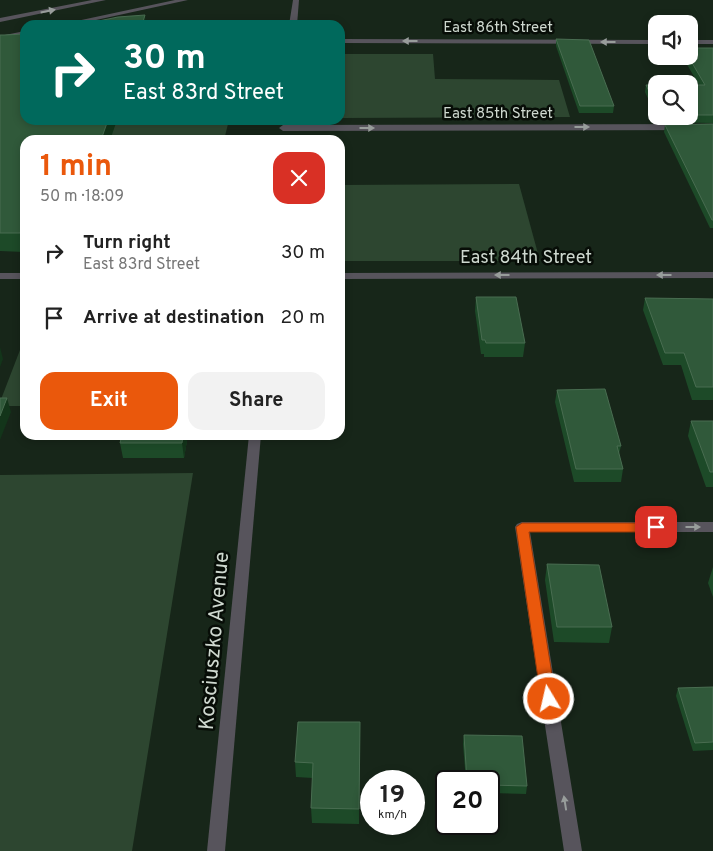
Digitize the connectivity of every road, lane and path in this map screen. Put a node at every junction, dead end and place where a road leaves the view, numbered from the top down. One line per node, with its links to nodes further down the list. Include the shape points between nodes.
1 (103, 0): 4 (street, one-way to 1)
2 (186, 0): 5 (street)
3 (296, 0): 6 (street)
4 (0, 20)
5 (87, 20)
6 (294, 20)
7 (20, 33): 8 (street)
8 (0, 38)
9 (345, 42): 10 (street, East 86th Street, one-way to 9)
10 (648, 42)
11 (698, 42): 12 (street)
12 (713, 42)
13 (345, 124): 14 (street, East 85th Street, one-way to 14)
14 (713, 127)
15 (713, 275): 18 (street, East 84th Street, one-way to 18)
16 (0, 276): 17 (street)
17 (20, 276)
18 (345, 276)
19 (255, 440): 21 (street, Kosciuszko Avenue)
20 (713, 527): 22 (street, one-way to 20, via 522,527)
21 (216, 851)
22 (572, 851)

